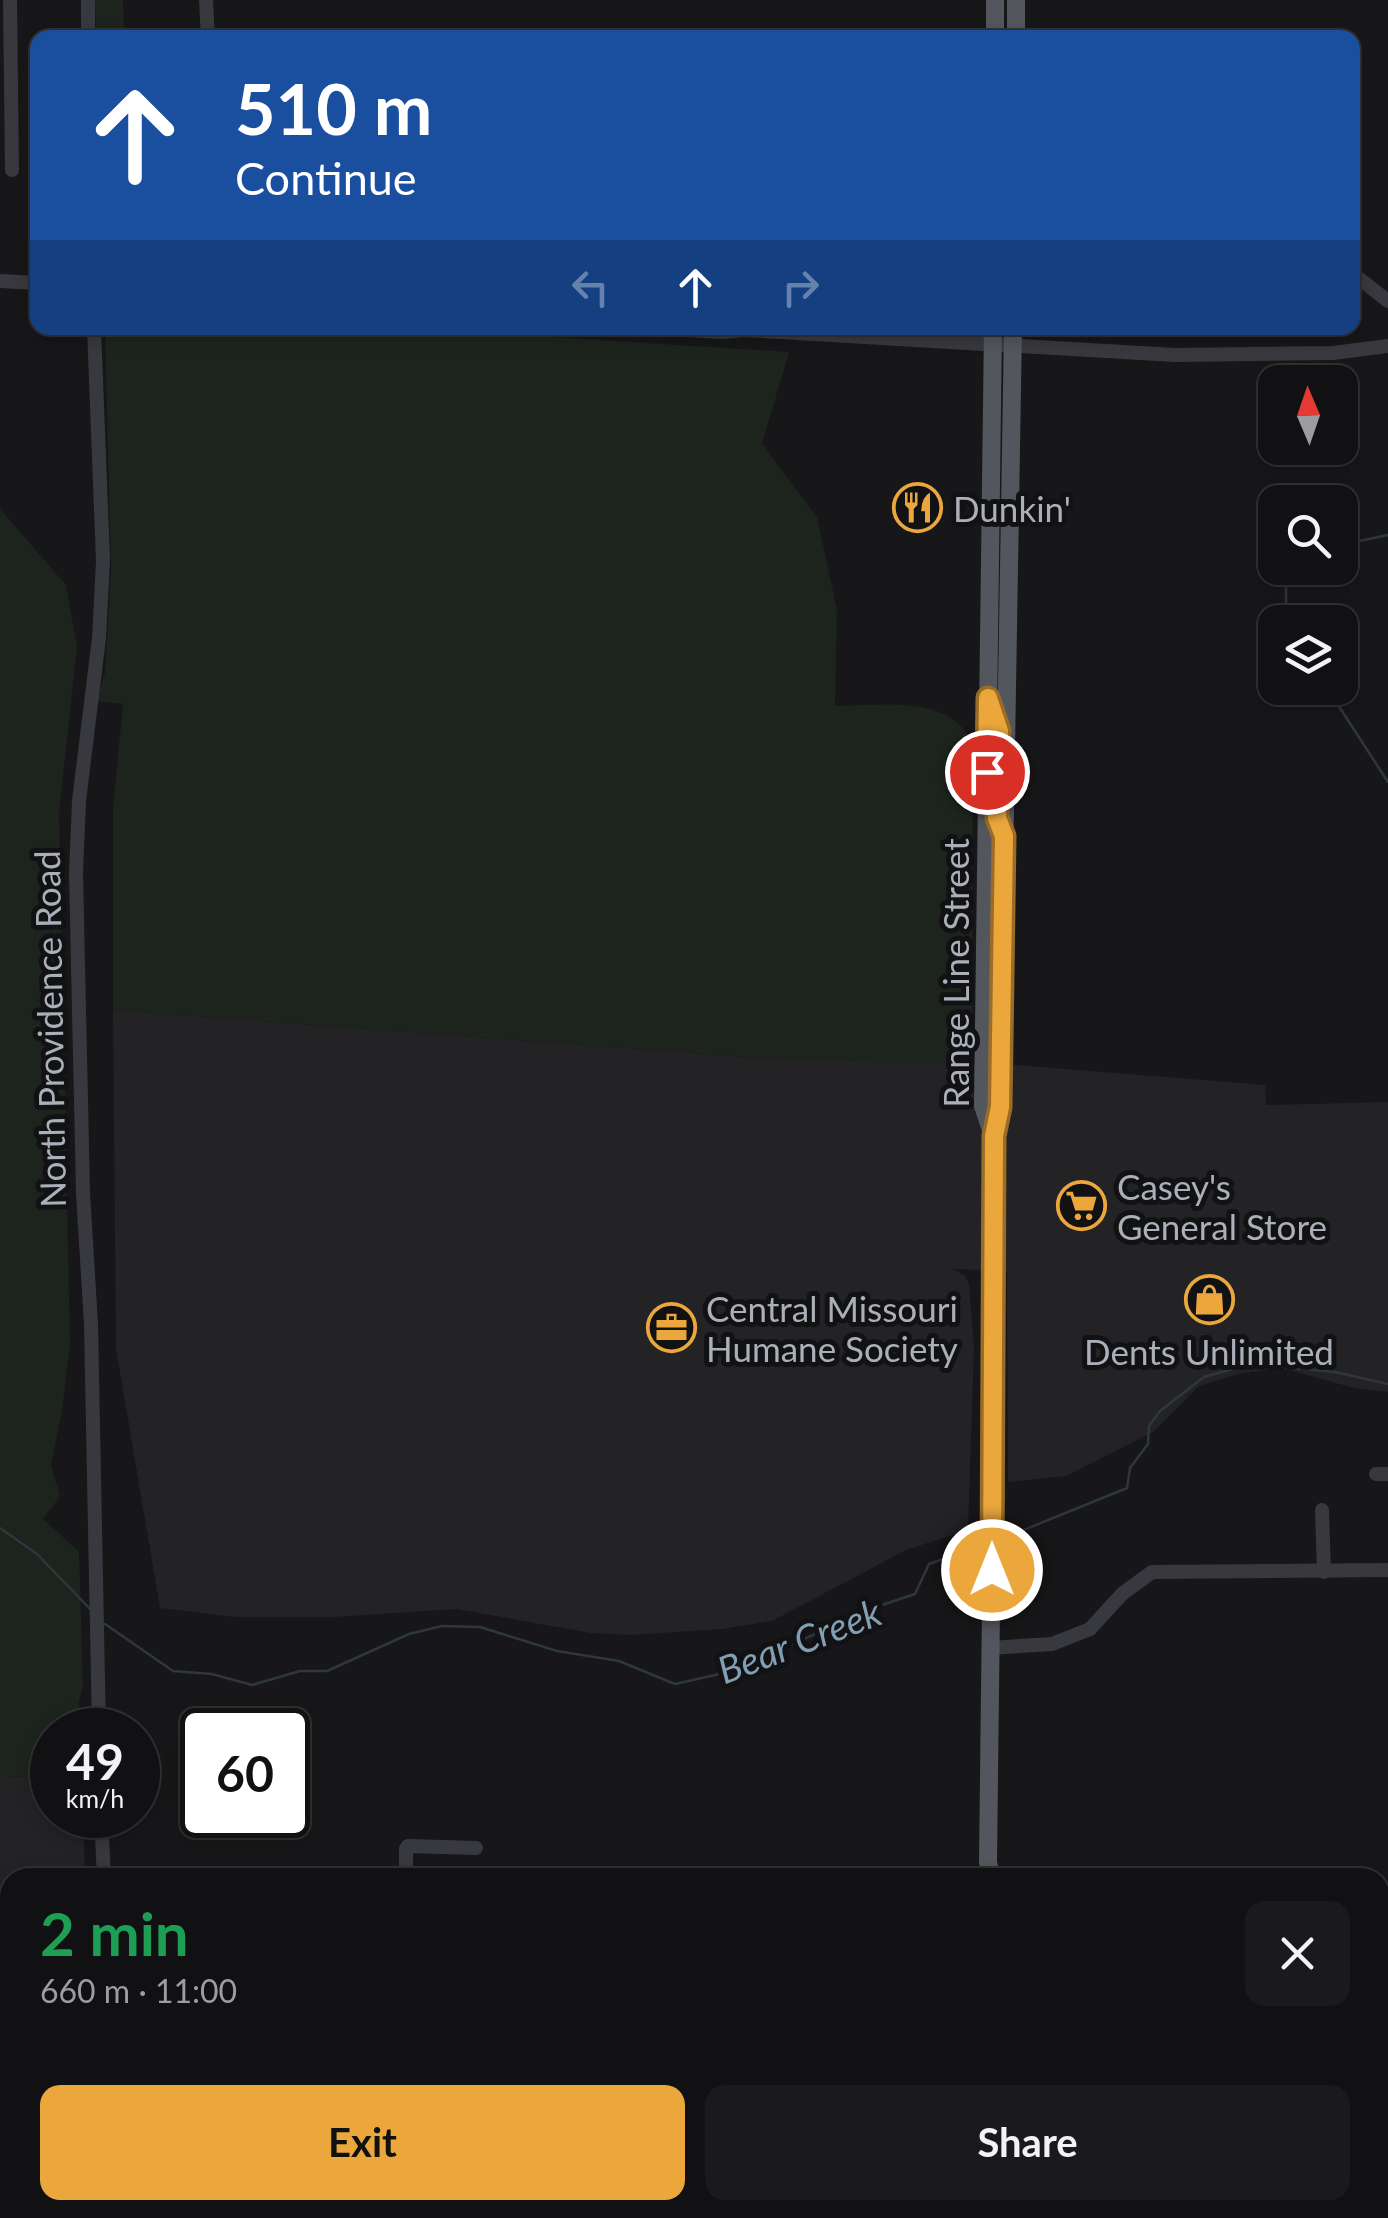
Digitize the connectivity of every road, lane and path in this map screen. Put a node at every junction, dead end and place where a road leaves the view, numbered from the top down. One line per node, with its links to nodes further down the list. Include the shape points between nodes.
1 (10, 0): 10 (street)
2 (88, 0): 6 (street)
3 (206, 0): 7 (street)
4 (995, 0): 8 (main road)
5 (1016, 0): 9 (main road)
6 (88, 30)
7 (208, 30)
8 (994, 30)
9 (1016, 30)
10 (5, 41): 11 (street)
11 (12, 170)
12 (1360, 279): 15 (street)
13 (0, 280): 14 (street)
14 (30, 282)
15 (1388, 301)
16 (94, 335): 30 (street, North Providence Road, via 103,561 76,873)
17 (930, 335): 18 (street)
18 (993, 337): 19 (street); 21 (main road, Range Line Street)
19 (1013, 337): 20 (street, via 1185,355); 22 (main road, Range Line Street)
20 (1388, 346)
21 (990, 548): 22 (main road, via 1000,574 1000,664); 23 (main road, Range Line Street)
22 (1007, 690): 24 (main road, Range Line Street)
23 (988, 698): 24 (main road, via 999,731 997,818); 25 (main road, Range Line Street, via 983,1106)
24 (1004, 836): 25 (main road, Range Line Street, via 1000,1107)
25 (994, 1136): 29 (main road, Range Line Street)
26 (1322, 1510): 28 (street)
27 (1388, 1570): 28 (street)
28 (1324, 1572): 29 (street, via 1152,1572 1090,1630 1052,1644)
29 (989, 1648): 35 (main road, Range Line Street)
30 (99, 1708)
31 (103, 1838): 33 (street)
32 (476, 1848): 34 (street, via 408,1846)
33 (104, 1868)
34 (406, 1868)
35 (989, 1868)

